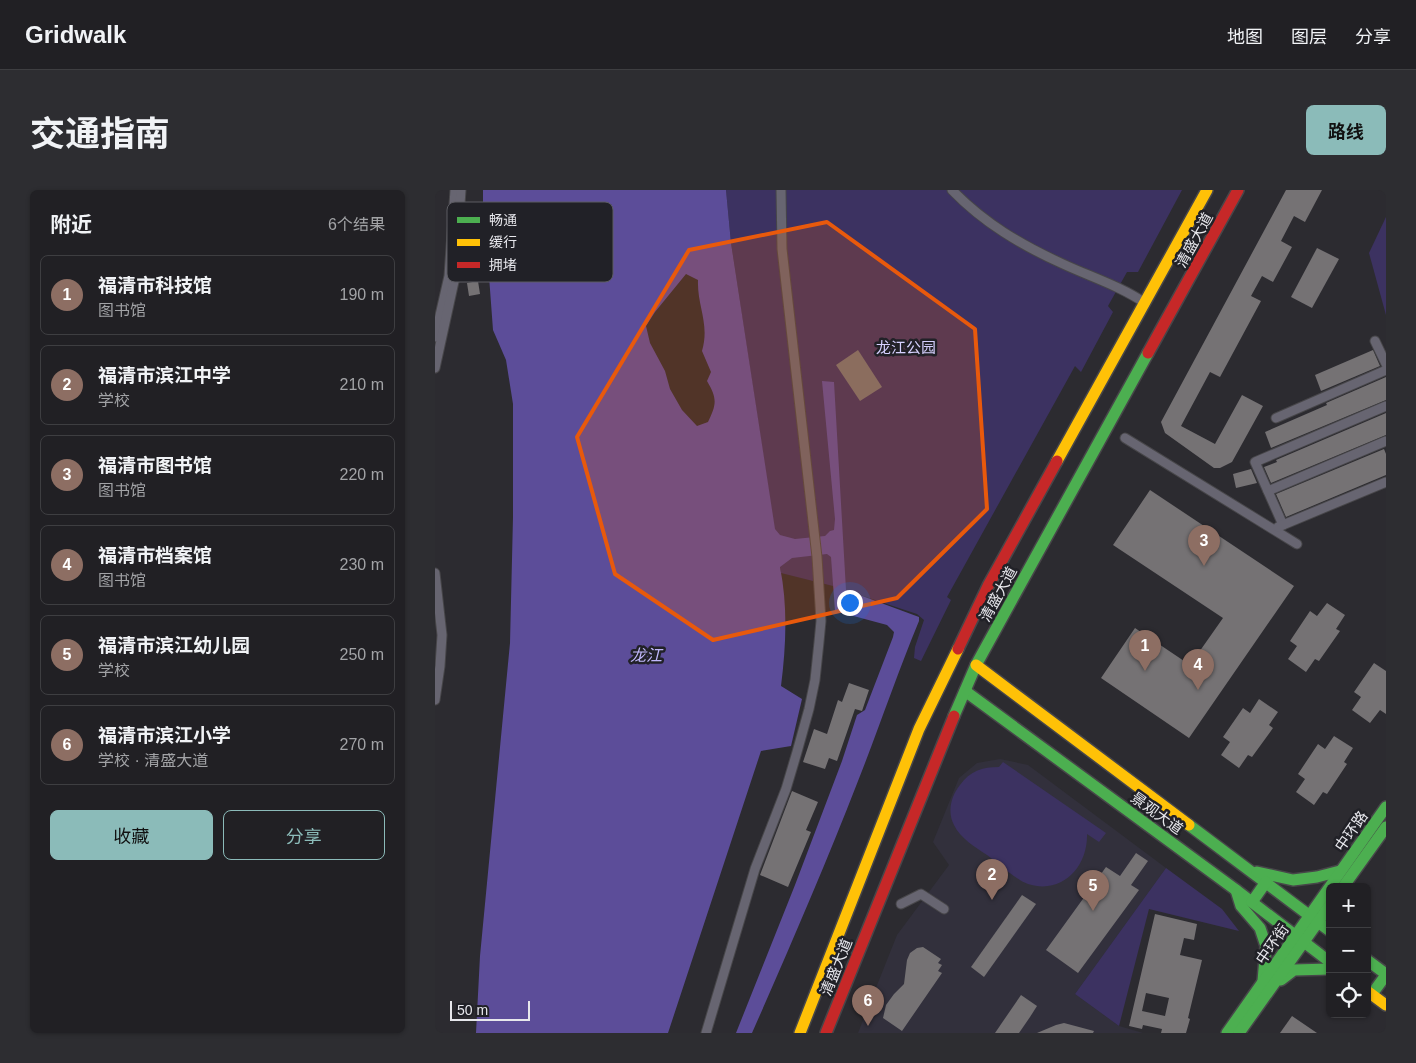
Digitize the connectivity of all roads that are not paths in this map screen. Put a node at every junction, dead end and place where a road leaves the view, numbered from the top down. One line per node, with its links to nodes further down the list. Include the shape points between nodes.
1 (781, 190): 47 (street, via 782,249 815,535 821,621 809,709 787,788 755,869)
2 (952, 190): 7 (street, via 1016,241 1103,280)
3 (1207, 190): 7 (main road, 清盛大道)
4 (1238, 190): 23 (main road, 清盛大道)
5 (448, 282): 8 (street)
6 (454, 282): 11 (street)
7 (1145, 304): 48 (main road, 清盛大道, via 988,586 923,720)
8 (435, 337)
9 (1375, 340): 10 (street)
10 (1386, 364)
11 (435, 368)
12 (1386, 370): 14 (street)
13 (1386, 406): 18 (street, via 1255,462)
14 (1276, 418)
15 (1125, 438): 20 (street)
16 (1386, 441): 18 (street)
17 (1386, 482): 19 (street)
18 (1268, 491): 19 (street)
19 (1283, 525): 20 (street)
20 (1272, 528): 21 (street)
21 (1297, 544)
22 (435, 573): 25 (street, via 442,635)
23 (976, 665): 24 (main road, 清盛大道); 28 (main road, 景观大道)
24 (965, 691): 31 (main road, 景观大道); 49 (main road, 清盛大道)
25 (435, 700)
26 (1386, 807): 29 (main road, 中环路)
27 (1386, 827): 29 (main road, 中环路)
28 (1251, 871): 29 (main road, via 1293,880 1317,877); 30 (main road, 景观大道)
29 (1345, 881): 36 (main road, 中环街)
30 (1266, 882): 32 (main road); 36 (main road, 景观大道)
31 (1236, 890): 32 (main road, 景观大道); 43 (main road, via 1241,906 1260,928 1266,946)
32 (1252, 902): 38 (main road, 景观大道)
33 (901, 904): 35 (street, via 921,894)
34 (1326, 908): 36 (main road, 中环街)
35 (944, 910)
36 (1313, 919): 37 (main road, 景观大道); 38 (main road, 中环街)
37 (1326, 929)
38 (1299, 939): 39 (main road, 景观大道); 43 (main road, 中环街)
39 (1326, 959)
40 (1371, 963): 42 (main road)
41 (1326, 969): 43 (main road, via 1294,970)
42 (1386, 974): 44 (main road)
43 (1266, 987): 50 (main road, 中环街); 51 (main road, 中环街)
44 (1371, 990)
45 (1371, 994): 46 (main road)
46 (1386, 1005)
47 (707, 1033)
48 (800, 1033)
49 (826, 1033)
50 (1227, 1033)
51 (1239, 1033)

